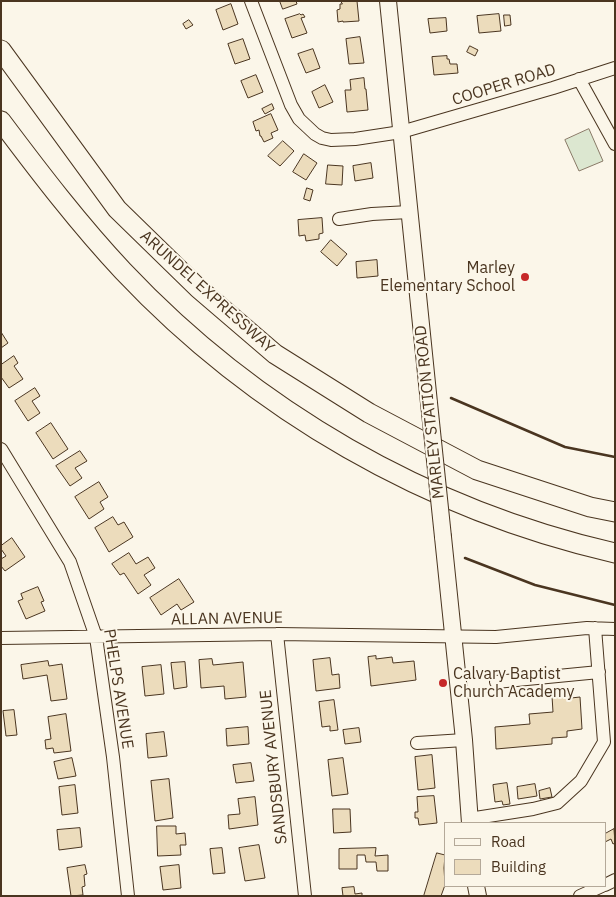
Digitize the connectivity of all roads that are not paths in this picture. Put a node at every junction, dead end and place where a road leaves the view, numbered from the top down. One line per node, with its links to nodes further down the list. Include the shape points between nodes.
1 (251, 1): 7 (street, COOPER ROAD, via 291,105 315,134 331,140)
2 (388, 1): 7 (main road, MARLEY STATION ROAD)
3 (1, 50): 12 (highway, ARUNDEL EXPRESSWAY, via 117,209 198,288 275,354 369,413 477,470)
4 (615, 68): 5 (street, COOPER ROAD)
5 (580, 79): 7 (street, COOPER ROAD); 8 (street)
6 (1, 121): 13 (highway, via 93,238 130,278 217,358 256,389 318,432 384,468 466,506 535,531)
7 (401, 132): 9 (main road, MARLEY STATION ROAD)
8 (615, 144)
9 (409, 212): 10 (street); 19 (main road, MARLEY STATION ROAD, bridge)
10 (339, 218)
11 (1, 449): 17 (street, PHELPS AVENUE, via 70,562)
12 (615, 512)
13 (615, 553)
14 (595, 628): 15 (street, ALLAN AVENUE); 19 (street, ALLAN AVENUE); 20 (street)
15 (615, 629)
16 (276, 634): 17 (street, ALLAN AVENUE); 19 (street, ALLAN AVENUE); 27 (street, SANDSBURY AVENUE)
17 (96, 637): 18 (street, ALLAN AVENUE); 26 (street, PHELPS AVENUE)
18 (1, 638)
19 (454, 638): 22 (main road, MARLEY STATION ROAD)
20 (599, 672): 21 (street); 24 (street, via 604,742 581,781 557,803)
21 (496, 682)
22 (464, 740): 23 (street); 24 (main road, MARLEY STATION ROAD)
23 (416, 743)
24 (469, 821)
25 (600, 887): 28 (street)
26 (128, 896)
27 (305, 896)
28 (580, 896)

